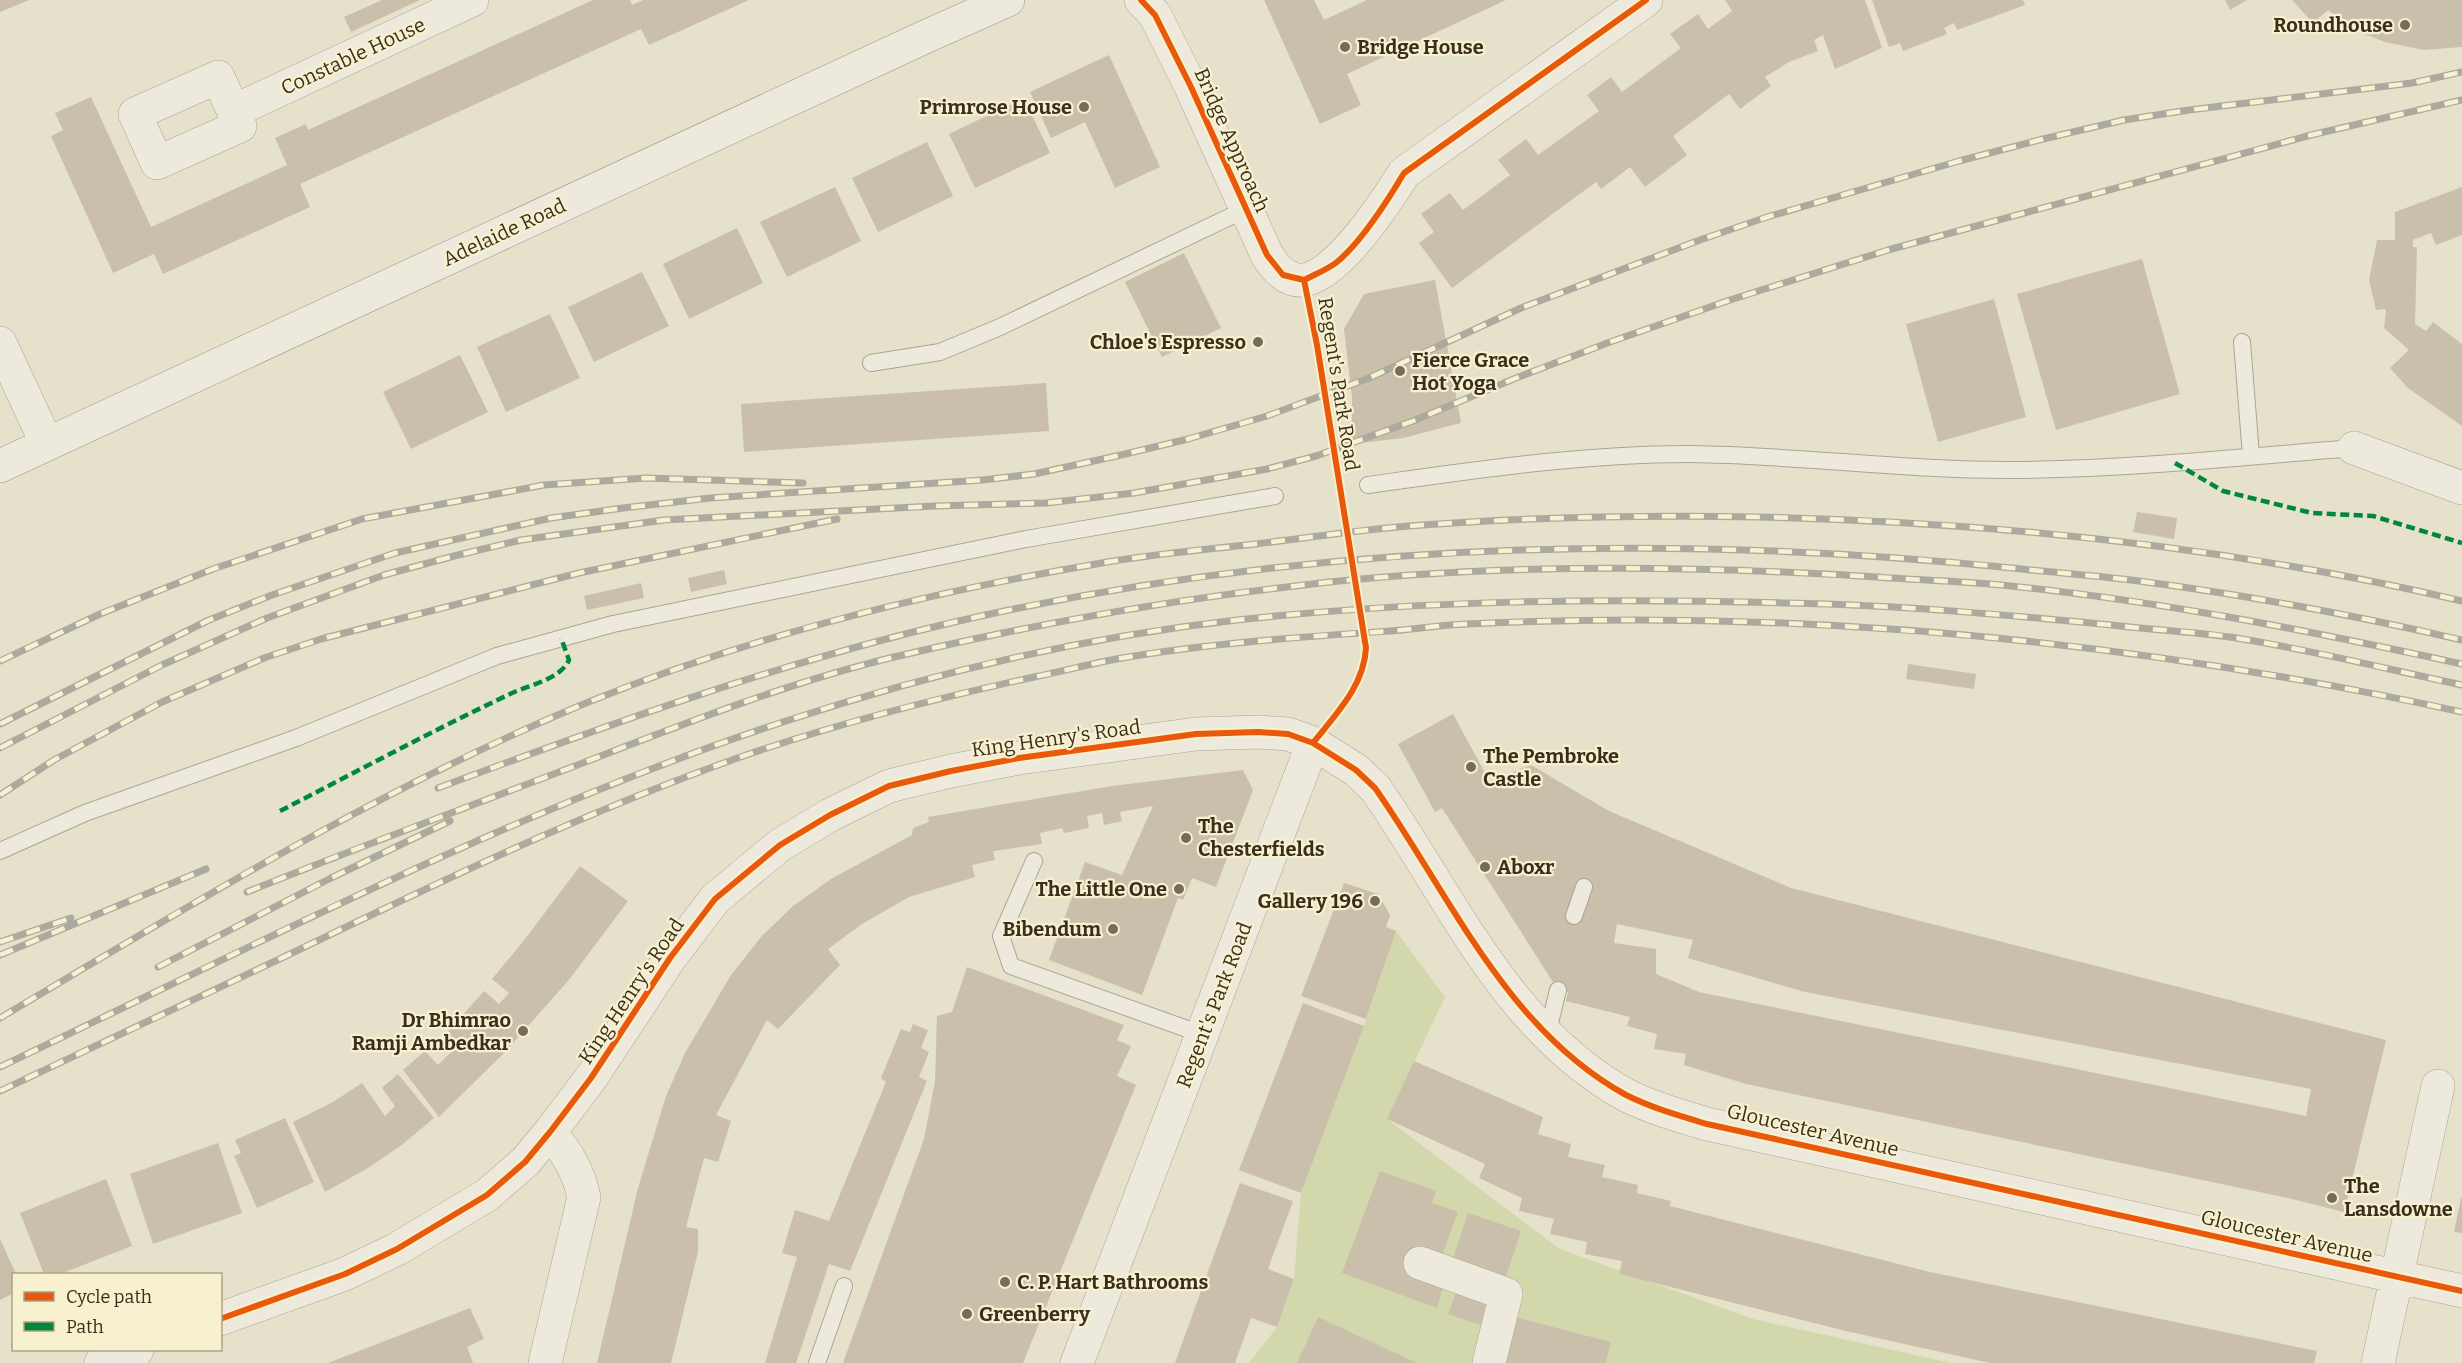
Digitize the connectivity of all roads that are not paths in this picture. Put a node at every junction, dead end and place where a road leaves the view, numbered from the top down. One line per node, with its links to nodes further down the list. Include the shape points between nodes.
1 (472, 0): 5 (street, Constable House)
2 (1008, 0): 11 (street, Adelaide Road)
3 (1141, 0): 6 (street, Bridge Approach, via 1155,15)
4 (1646, 0): 7 (street, Regent's Park Road, via 1404,173 1338,261)
5 (234, 111)
6 (1246, 209): 7 (street, Bridge Approach, via 1274,266 1284,275); 10 (lane, via 950,348)
7 (1304, 280)
8 (2242, 342): 13 (lane)
9 (0, 343): 11 (street)
10 (871, 363)
11 (47, 444): 14 (street, Adelaide Road)
12 (2354, 448): 13 (lane); 16 (street)
13 (2251, 456): 15 (lane, via 2016,470 1636,455 1502,466)
14 (0, 466)
15 (1368, 485)
16 (2462, 488)
17 (1275, 496): 19 (lane, via 1026,539 613,624 526,646 296,738 95,808)
18 (1314, 743): 24 (street, Regent's Park Road); 25 (street, Gloucester Avenue, via 1356,770 1375,788 1500,980 1523,1012); 27 (street, King Henry's Road, via 1278,733 1196,734 1019,759 889,786 830,815 780,845 715,899)
19 (0, 851)
20 (1034, 861): 24 (lane, via 1001,936 1011,966)
21 (1584, 887): 22 (lane)
22 (1574, 916)
23 (1558, 990): 25 (lane)
24 (1204, 1035): 37 (street, Regent's Park Road)
25 (1547, 1035): 29 (street, Gloucester Avenue, via 1585,1068 1626,1095 1707,1124)
26 (2438, 1086): 29 (street)
27 (550, 1132): 32 (street, King Henry's Road, via 525,1162 487,1195 397,1249 345,1274); 35 (street, via 579,1175 584,1197)
28 (1420, 1263): 38 (street, via 1506,1294)
29 (2396, 1277): 31 (street, Gloucester Avenue); 39 (street)
30 (844, 1287): 36 (lane)
31 (2462, 1291)
32 (222, 1317)
33 (134, 1351): 34 (street)
34 (102, 1363)
35 (545, 1363)
36 (817, 1363)
37 (1077, 1363)
38 (1489, 1363)
39 (2378, 1363)

